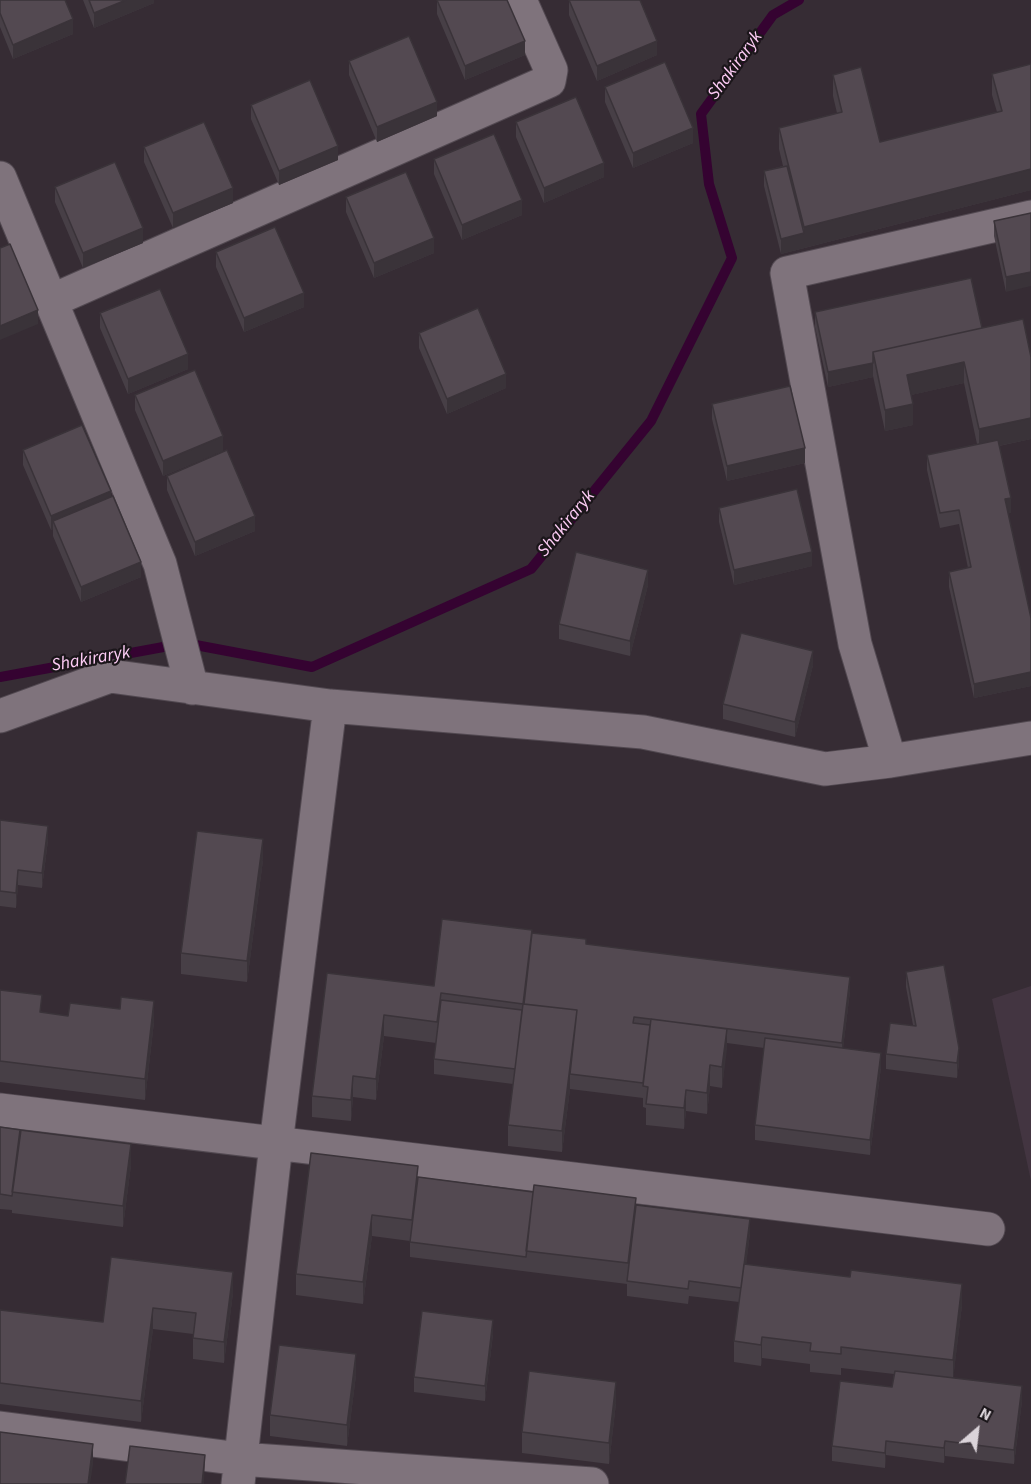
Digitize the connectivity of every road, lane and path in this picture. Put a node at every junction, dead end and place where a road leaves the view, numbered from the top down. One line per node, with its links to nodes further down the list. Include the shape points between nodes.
1 (520, 0): 4 (street, via 551,70 549,81)
2 (0, 178): 4 (street)
3 (1031, 217): 9 (street, via 787,273 855,644)
4 (51, 301): 5 (street, via 160,564)
5 (192, 688): 6 (street); 7 (street, via 110,676)
6 (330, 706): 9 (street, via 643,732 825,769); 11 (street)
7 (0, 716)
8 (1031, 738): 9 (street)
9 (890, 760)
10 (0, 1110): 11 (street)
11 (276, 1143): 12 (street); 14 (street)
12 (988, 1229)
13 (0, 1428): 14 (street)
14 (239, 1472): 15 (street)
15 (592, 1484)

